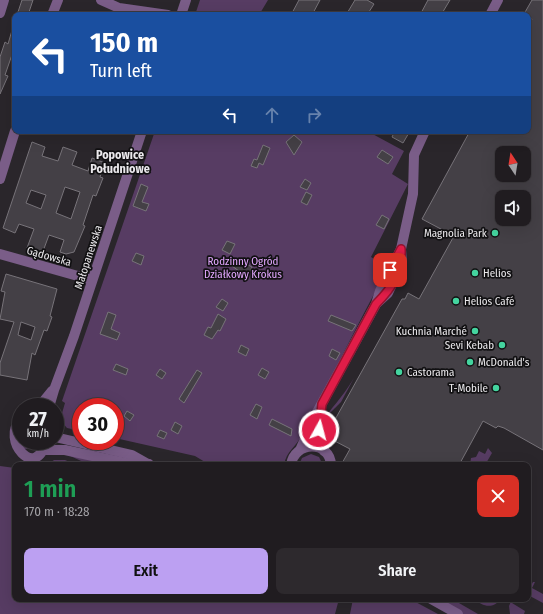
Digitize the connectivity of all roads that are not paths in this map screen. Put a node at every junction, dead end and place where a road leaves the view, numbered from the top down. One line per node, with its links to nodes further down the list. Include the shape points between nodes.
1 (4, 0): 10 (street)
2 (58, 0): 6 (street)
3 (100, 0): 7 (street, via 119,8)
4 (186, 0): 8 (street)
5 (498, 0): 9 (street)
6 (53, 12)
7 (147, 12)
8 (182, 12)
9 (492, 12)
10 (0, 13)
11 (14, 134): 14 (street)
12 (141, 134): 16 (street, Małopanewska)
13 (424, 134): 20 (street, via 414,155 413,194 401,249 402,263 388,293 376,304)
14 (0, 179)
15 (0, 254): 16 (street, Gądowska)
16 (92, 280): 17 (street, Małopanewska)
17 (54, 390): 18 (street, Małopanewska); 19 (street, Małopanewska)
18 (47, 398)
19 (52, 398)
20 (322, 404): 23 (street); 28 (street, via 319,430)
21 (12, 426): 24 (street, via 6,432)
22 (64, 440): 30 (street, via 132,455)
23 (301, 448): 28 (street, via 313,446); 31 (street, via 294,454)
24 (12, 450)
25 (12, 450): 26 (street, via 20,457 32,457)
26 (40, 450)
27 (64, 450): 29 (street)
28 (324, 451): 32 (street)
29 (121, 462)
30 (145, 462)
31 (292, 462)
32 (330, 462)
33 (436, 602): 34 (street)
34 (458, 614)

